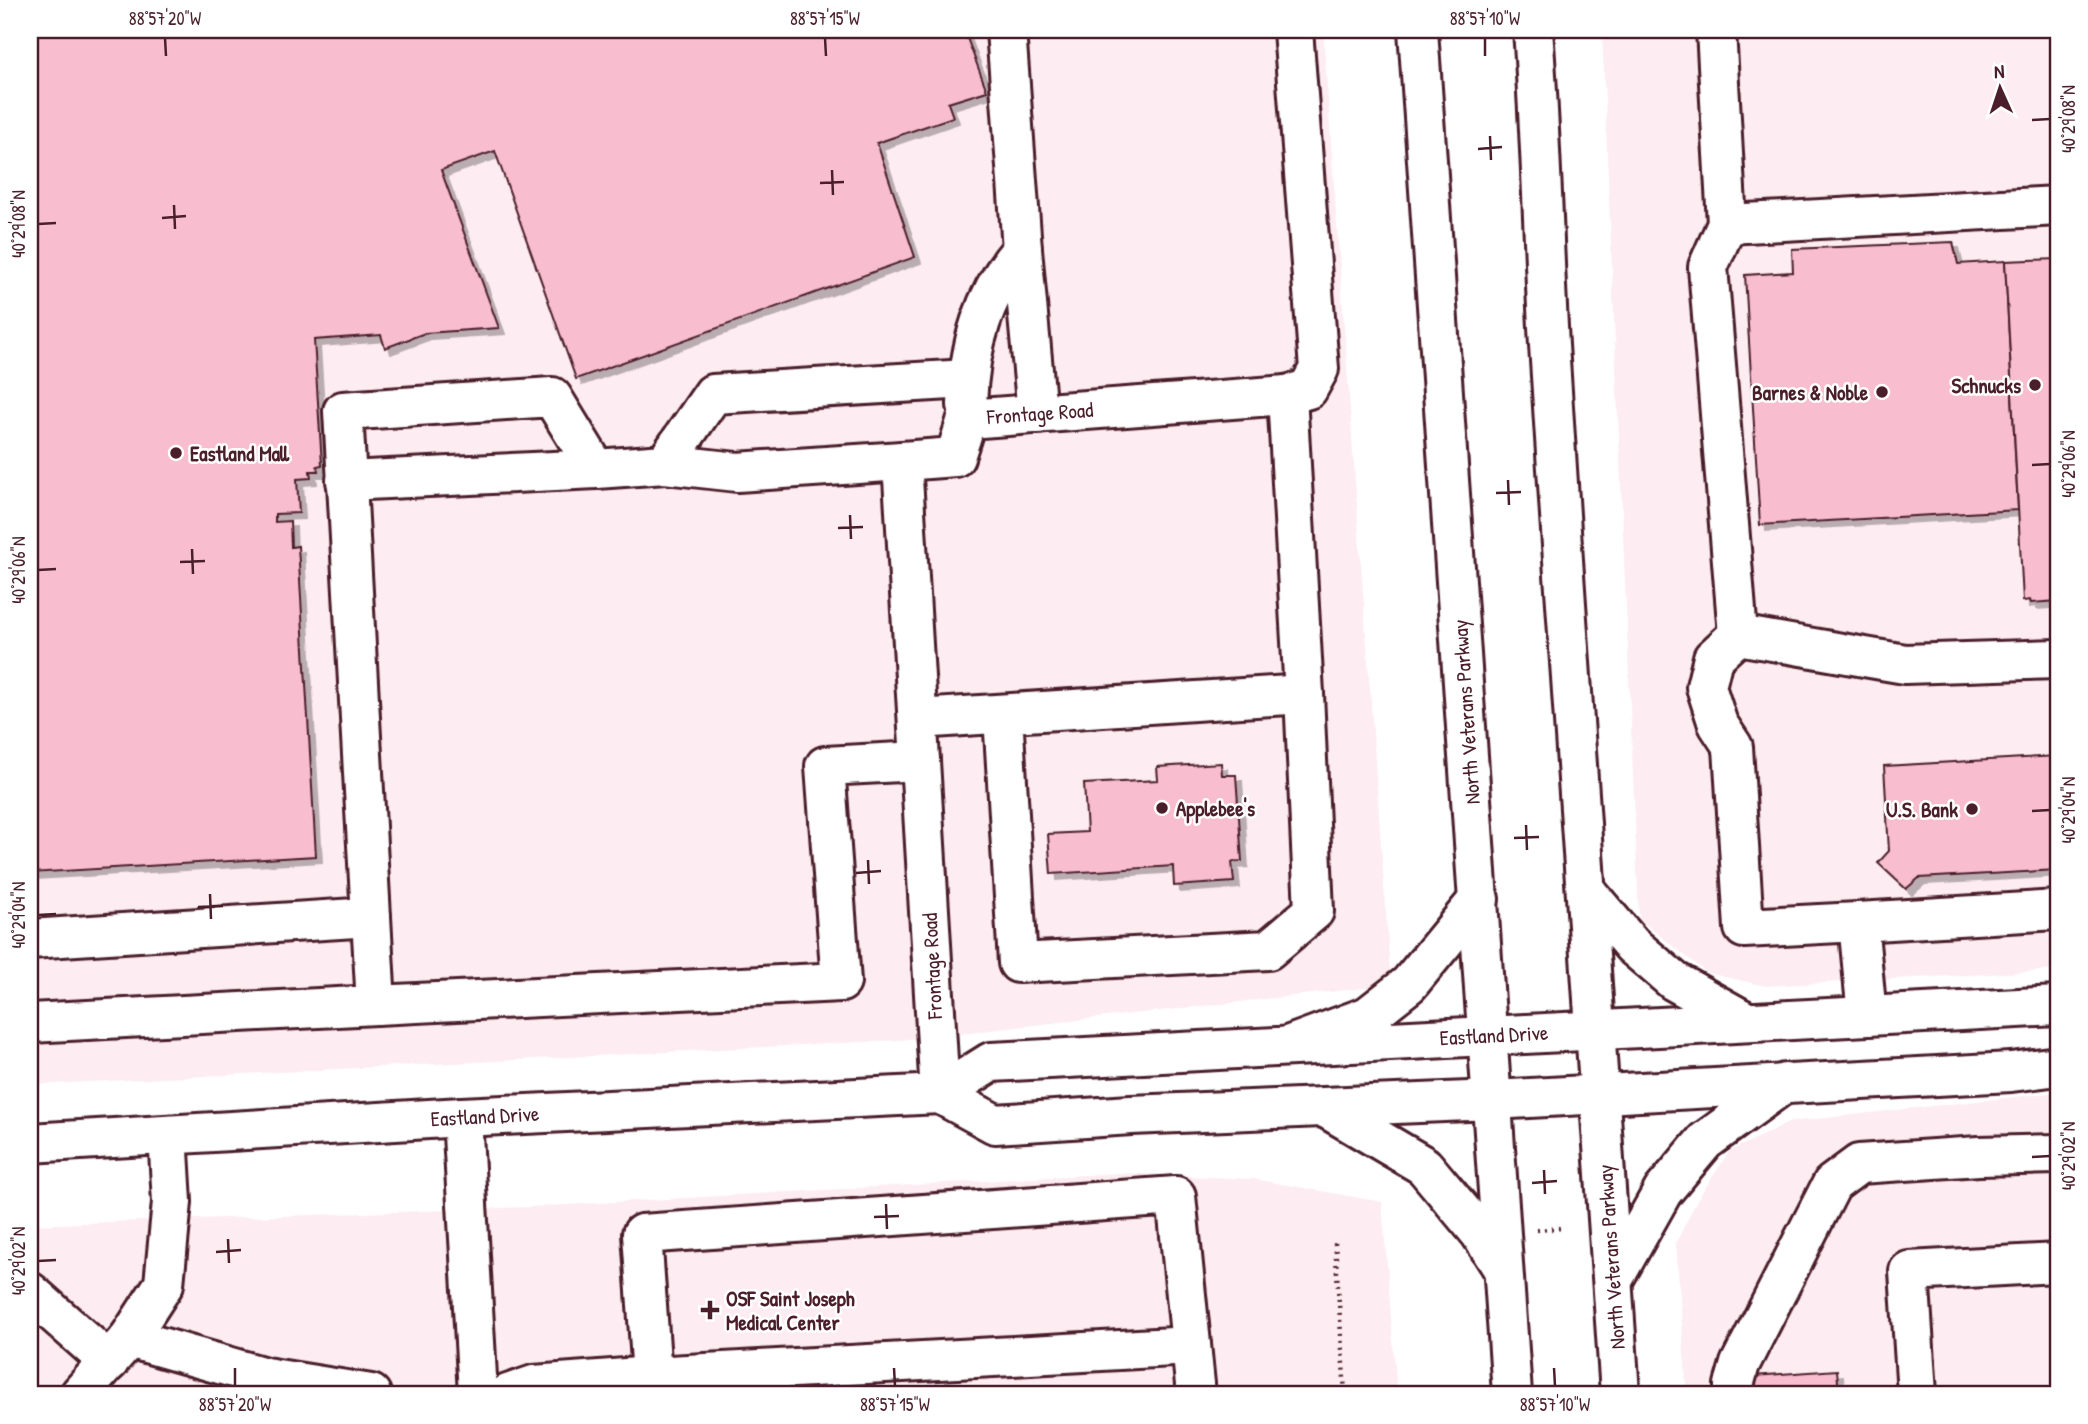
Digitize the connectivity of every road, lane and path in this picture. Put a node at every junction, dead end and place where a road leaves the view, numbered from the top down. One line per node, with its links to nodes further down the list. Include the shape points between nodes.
1 (1006, 30): 8 (main road)
2 (1293, 30): 10 (main road, Frontage Road, via 1319,369 1307,389)
3 (1418, 30): 24 (main road, North Veterans Parkway)
4 (1532, 30): 23 (main road, North Veterans Parkway)
5 (1716, 30): 7 (main road)
6 (2058, 206): 7 (main road)
7 (1727, 224): 17 (main road, via 1708,267)
8 (1022, 249): 9 (main road, via 1005,268 993,293 972,351); 11 (main road)
9 (968, 379): 12 (main road); 14 (main road, via 713,394)
10 (1287, 395): 11 (main road, Frontage Road); 19 (main road)
11 (1037, 414): 12 (main road, Frontage Road)
12 (967, 419): 13 (main road, Frontage Road, via 955,457)
13 (902, 461): 14 (main road, via 737,472); 21 (main road, Frontage Road)
14 (665, 464): 15 (main road)
15 (596, 469): 16 (main road); 16 (main road, via 552,397 343,411)
16 (346, 481): 26 (main road)
17 (1738, 635): 18 (main road, via 1905,664); 27 (main road, via 1713,658 1706,687 1718,724 1733,747 1744,928)
18 (2058, 659)
19 (1304, 694): 20 (main road); 20 (main road, via 1314,911 1268,950 1018,963)
20 (1003, 715): 21 (main road)
21 (918, 719): 22 (main road, Frontage Road)
22 (920, 761): 29 (main road, via 825,766 841,982); 40 (main road, Frontage Road)
23 (1586, 891): 32 (main road, via 1632,945 1674,981); 34 (main road, North Veterans Parkway)
24 (1479, 899): 35 (main road, North Veterans Parkway); 36 (main road, via 1409,984 1368,1016)
25 (2058, 910): 27 (main road)
26 (371, 917): 28 (main road); 29 (main road)
27 (1858, 922): 31 (main road)
28 (30, 939)
29 (376, 1005): 33 (main road)
30 (2058, 1006): 31 (main road, Eastland Drive)
31 (1867, 1016): 32 (main road, Eastland Drive)
32 (1747, 1022): 34 (main road, Eastland Drive)
33 (30, 1023)
34 (1594, 1030): 35 (main road, Eastland Drive); 39 (main road, North Veterans Parkway)
35 (1488, 1036): 36 (main road, Eastland Drive); 41 (main road, North Veterans Parkway)
36 (1290, 1045): 40 (main road, Eastland Drive, via 991,1062)
37 (2058, 1066): 38 (main road)
38 (1785, 1083): 39 (main road); 52 (main road, via 1705,1141 1663,1191)
39 (1599, 1093): 41 (main road); 52 (main road, North Veterans Parkway)
40 (940, 1094): 42 (main road, via 995,1124); 43 (main road, Eastland Drive)
41 (1493, 1100): 42 (main road); 51 (main road, North Veterans Parkway)
42 (1324, 1107): 51 (main road, via 1424,1166 1480,1233)
43 (462, 1117): 44 (main road, Eastland Drive); 60 (main road)
44 (169, 1135): 45 (main road, Eastland Drive); 55 (main road, via 172,1202 164,1284)
45 (30, 1143)
46 (2058, 1154): 66 (main road, via 1859,1164 1832,1184 1740,1364)
47 (1562, 1228): 48 (path)
48 (1533, 1230)
49 (1335, 1243): 63 (path)
50 (2058, 1263): 67 (main road, via 1909,1271)
51 (1503, 1269): 64 (main road, North Veterans Parkway)
52 (1613, 1280): 65 (main road, North Veterans Parkway)
53 (30, 1292): 55 (main road)
54 (1191, 1346): 56 (main road, via 1176,1196 642,1234); 57 (main road); 62 (main road)
55 (119, 1350): 58 (main road); 59 (main road)
56 (652, 1376): 57 (main road); 61 (main road, via 534,1385)
57 (863, 1379)
58 (80, 1394)
59 (372, 1394)
60 (478, 1394)
61 (508, 1394)
62 (1196, 1394)
63 (1345, 1394)
64 (1512, 1394)
65 (1620, 1394)
66 (1734, 1394)
67 (1917, 1394)

